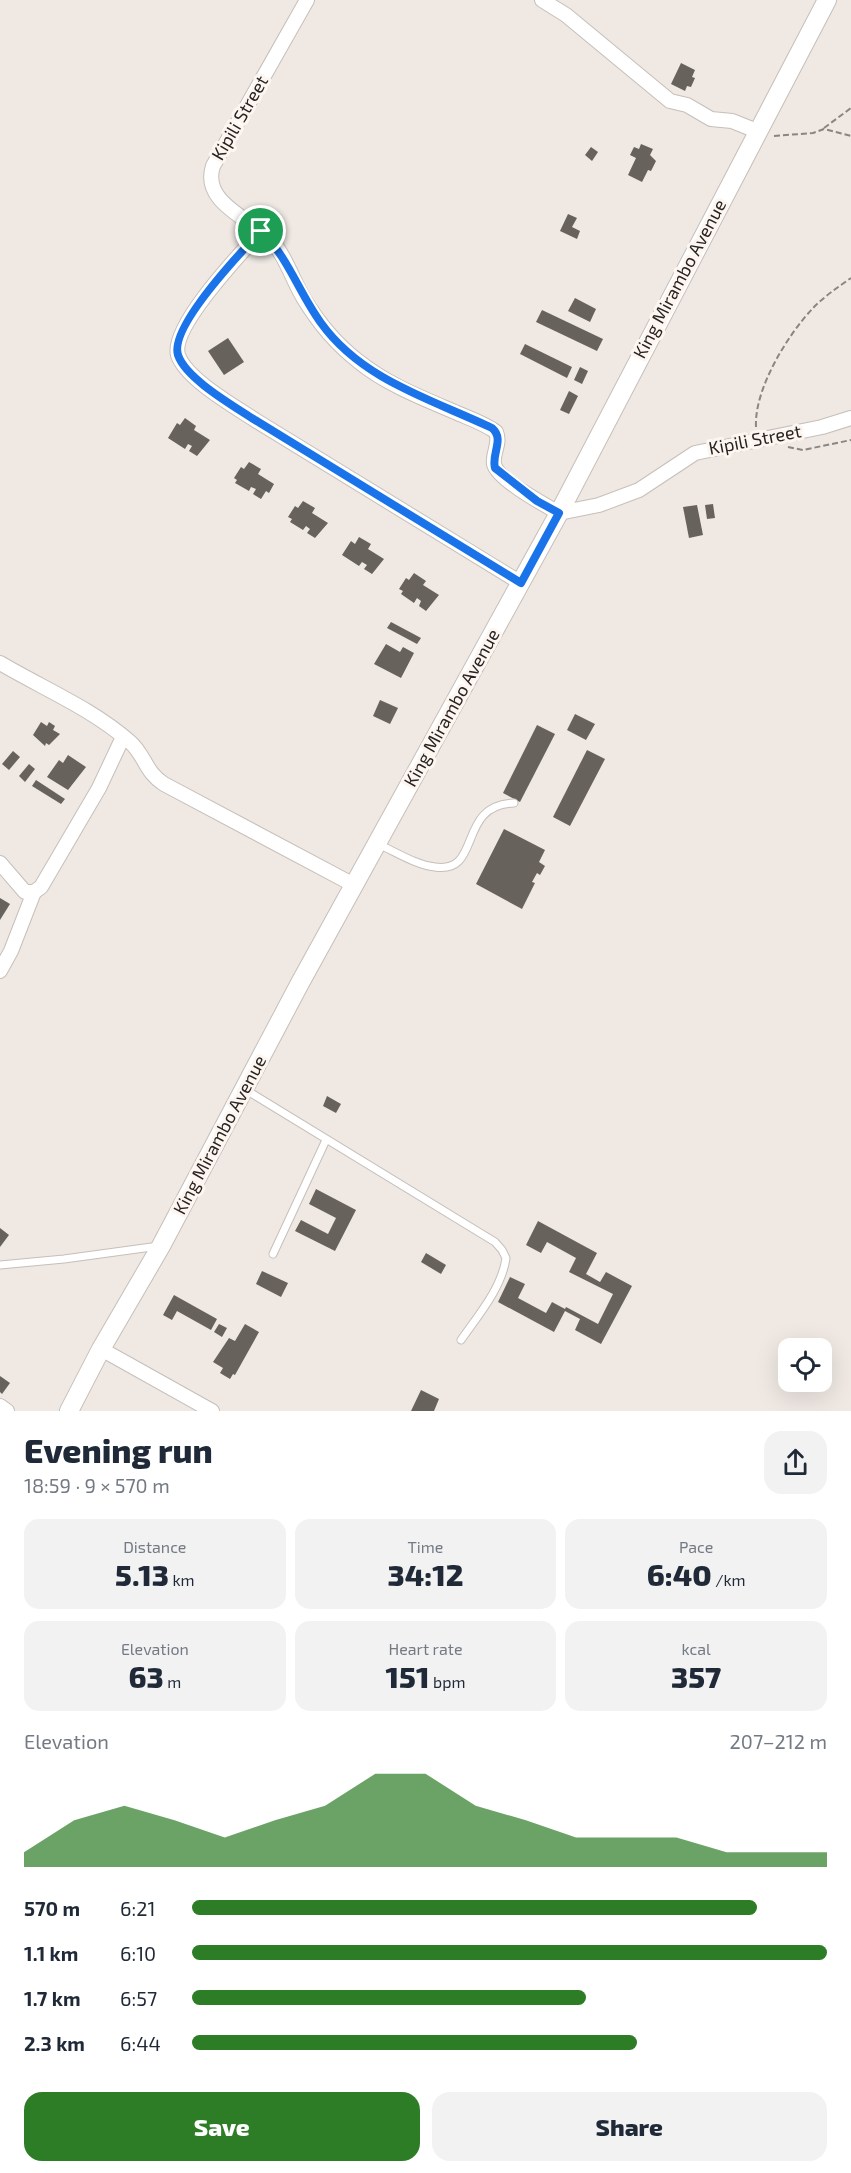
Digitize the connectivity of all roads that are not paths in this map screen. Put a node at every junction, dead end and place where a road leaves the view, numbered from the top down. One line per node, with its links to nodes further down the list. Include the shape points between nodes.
1 (307, 0): 5 (street, Kipili Street, via 209,177 210,186 221,201)
2 (542, 0): 4 (street, via 580,26 670,101 687,105 711,119 732,121)
3 (827, 0): 4 (main road, King Mirambo Avenue)
4 (755, 134): 7 (main road, King Mirambo Avenue)
5 (261, 231): 7 (street, Kipili Street, via 277,248 322,325 341,346 359,362 410,393 492,428 498,440 495,468); 8 (street, via 216,281 185,326 178,342 183,363 255,420)
6 (851, 418): 7 (street, Kipili Street, via 695,453 639,490 599,505)
7 (559, 513): 8 (main road, King Mirambo Avenue)
8 (521, 583): 12 (main road, King Mirambo Avenue)
9 (0, 663): 10 (street, via 78,705)
10 (123, 737): 14 (street, via 157,780); 15 (street, via 99,788 41,887)
11 (514, 803): 12 (lane, via 499,804 481,816 465,856 446,867 434,867)
12 (377, 843): 14 (main road, King Mirambo Avenue)
13 (0, 863): 15 (street, via 25,892)
14 (354, 885): 17 (main road, King Mirambo Avenue)
15 (34, 892): 16 (street)
16 (0, 971)
17 (245, 1088): 18 (lane); 19 (main road, King Mirambo Avenue)
18 (326, 1140): 20 (lane); 22 (lane, via 495,1242 502,1250 506,1258 499,1279)
19 (161, 1246): 21 (lane); 23 (main road, King Mirambo Avenue)
20 (273, 1254)
21 (0, 1265)
22 (461, 1340)
23 (101, 1349): 26 (main road, King Mirambo Avenue); 27 (street)
24 (0, 1406): 25 (street)
25 (7, 1411)
26 (69, 1411)
27 (212, 1411)

